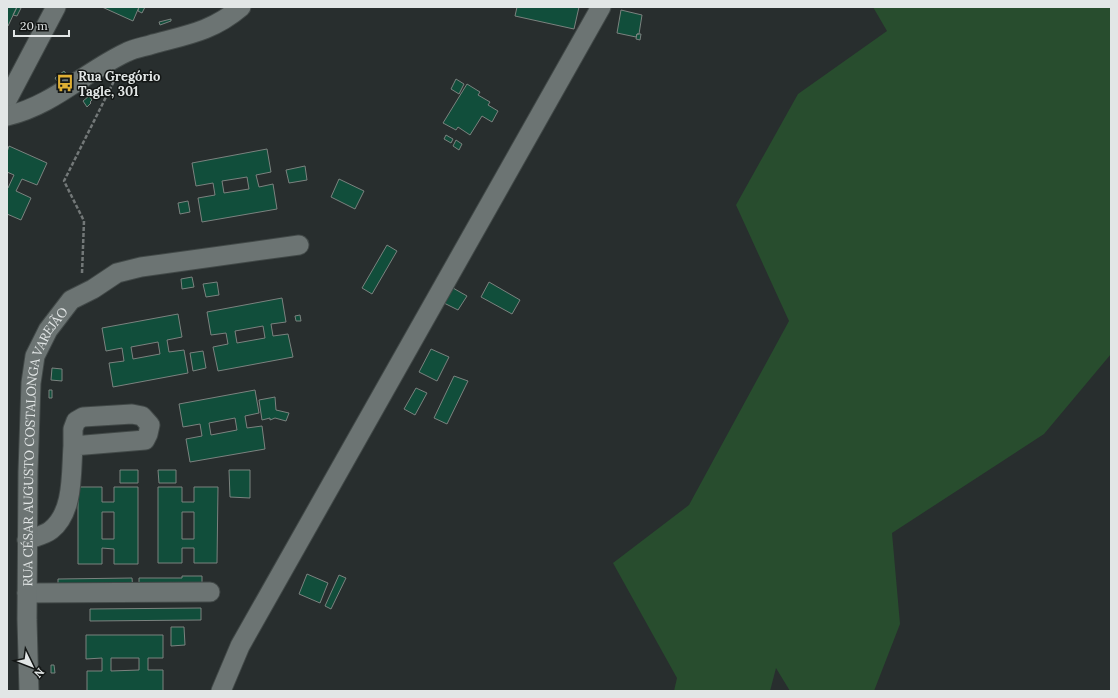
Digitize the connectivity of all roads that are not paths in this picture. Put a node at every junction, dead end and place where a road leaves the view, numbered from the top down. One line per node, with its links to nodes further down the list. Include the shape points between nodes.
1 (56, 7): 4 (street)
2 (241, 7): 5 (street, via 229,18 205,30 128,51 48,101 25,112)
3 (601, 7): 12 (street, via 240,646)
4 (7, 100)
5 (7, 116)
6 (299, 245): 8 (street, RUA CÉSAR AUGUSTO COSTALONGA VAREJÃO, via 129,270 117,273 71,300 48,330 35,356)
7 (73, 446): 8 (street, via 68,503 62,516 50,531)
8 (27, 540): 10 (street, RUA CÉSAR AUGUSTO COSTALONGA VAREJÃO)
9 (210, 592): 10 (street)
10 (27, 593): 11 (street, RUA CÉSAR AUGUSTO COSTALONGA VAREJÃO)
11 (29, 691)
12 (221, 691)

